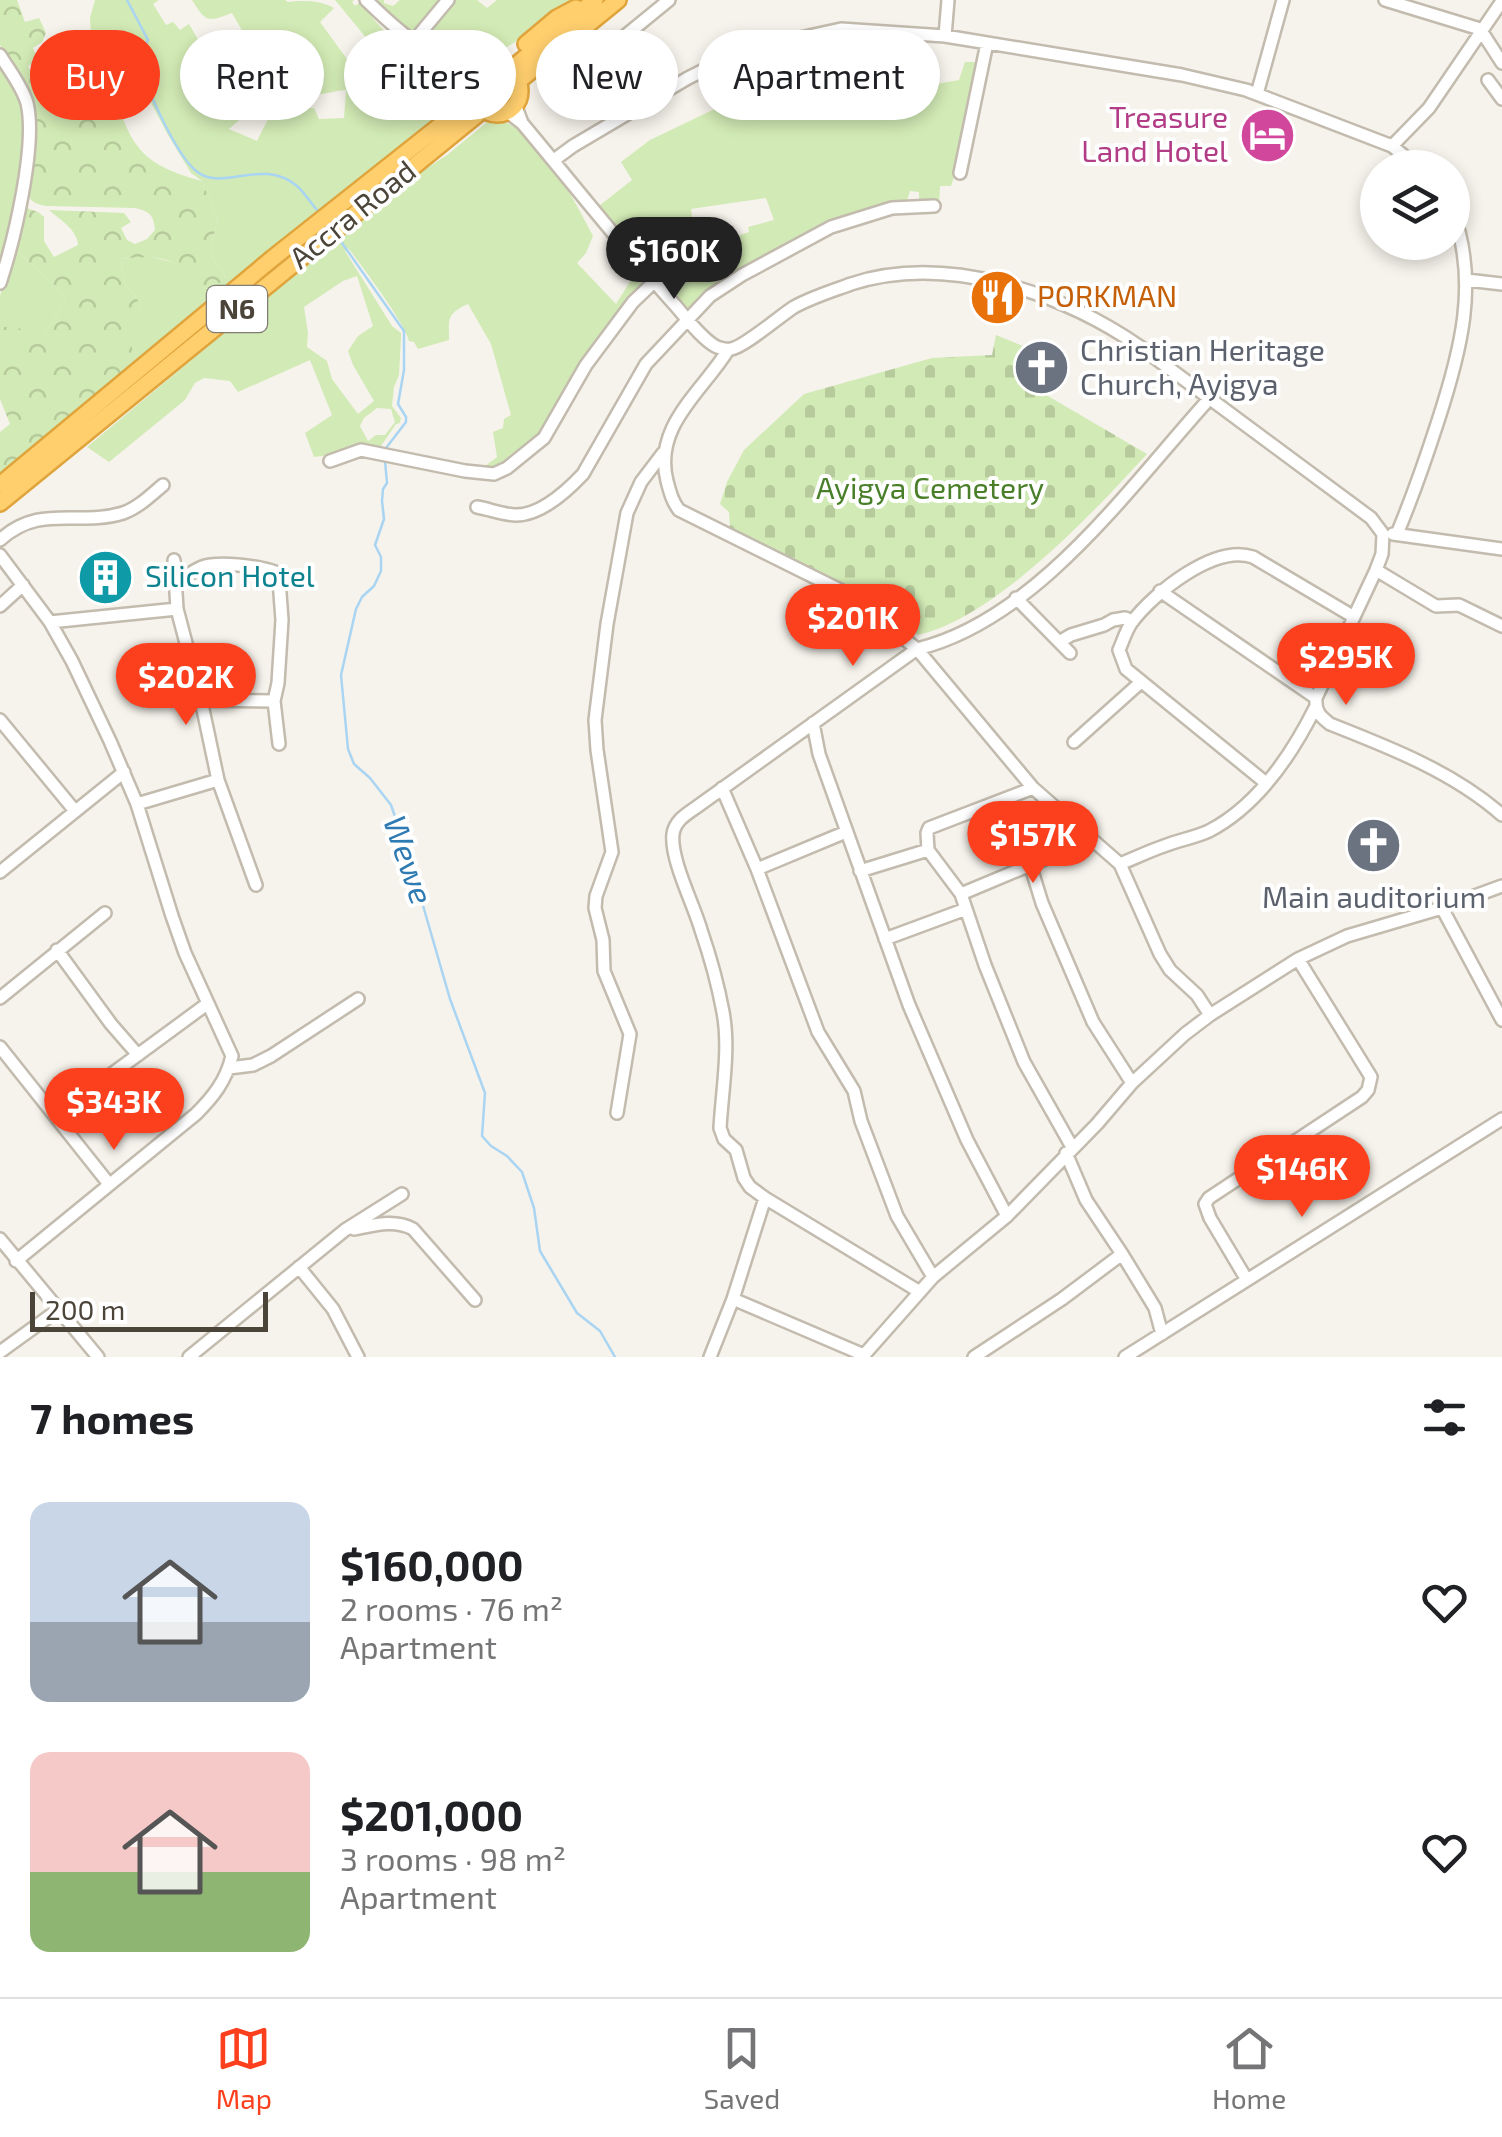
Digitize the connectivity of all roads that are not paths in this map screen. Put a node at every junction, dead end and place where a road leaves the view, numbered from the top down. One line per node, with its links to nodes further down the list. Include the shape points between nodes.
1 (366, 0): 10 (street)
2 (448, 0): 11 (street)
3 (594, 0): 18 (highway, N6)
4 (618, 0): 19 (highway, N6)
5 (668, 0): 12 (street)
6 (948, 0): 14 (street)
7 (1283, 0): 21 (street)
8 (1385, 0): 13 (street)
9 (1502, 1): 13 (street)
10 (400, 30)
11 (423, 30)
12 (632, 30)
13 (1480, 30): 17 (street); 26 (street, via 1429,108)
14 (944, 36): 15 (street); 28 (street, via 841,29 728,58)
15 (988, 43): 21 (street); 29 (street)
16 (0, 55): 34 (street, via 23,92 29,125 20,203)
17 (1500, 56)
18 (516, 63)
19 (516, 65)
20 (1488, 80): 22 (street)
21 (1257, 94): 26 (street)
22 (1502, 100)
23 (516, 118): 28 (street)
24 (465, 120): 41 (highway, Accra Road / N6, via 273,258)
25 (468, 120): 43 (highway, Accra Road / N6)
26 (1392, 146): 27 (street)
27 (1397, 150)
28 (554, 160): 33 (street)
29 (960, 174)
30 (934, 206): 36 (street, via 892,208 831,227 742,274)
31 (1464, 260): 32 (street)
32 (1467, 280): 35 (street); 45 (street, via 1458,361 1413,498)
33 (654, 282): 36 (street); 40 (street, via 586,365 544,438 507,468 494,474 465,471 361,450)
34 (0, 283)
35 (1502, 284)
36 (687, 318): 37 (street, via 712,344); 44 (street, via 646,364 570,488 518,516)
37 (728, 350): 38 (street, via 799,304 857,282 911,274 963,277 1087,316); 39 (street, via 684,407)
38 (1210, 398): 45 (street); 54 (street, via 1098,526)
39 (664, 454): 62 (street, via 679,510 846,593); 106 (street, via 627,513 596,720 612,852 595,908 604,970 630,1034)
40 (330, 462)
41 (0, 484)
42 (163, 485): 46 (street, via 128,512 48,517)
43 (0, 503)
44 (477, 507)
45 (1390, 534): 47 (street); 50 (street)
46 (0, 540)
47 (1502, 550)
48 (0, 555): 52 (street)
49 (174, 560): 51 (street)
50 (1376, 570): 57 (street); 60 (street, via 1436,606 1459,605)
51 (174, 584): 56 (street); 66 (street, via 213,565 274,572 282,620)
52 (23, 585): 55 (street); 59 (street)
53 (1160, 591): 57 (street, via 1199,567 1242,554); 58 (street); 67 (street)
54 (1016, 598): 61 (street); 62 (street, via 950,638)
55 (0, 606)
56 (177, 609): 59 (street); 65 (street)
57 (1354, 617): 67 (street)
58 (1133, 621): 61 (street, via 1114,620); 64 (street, via 1118,650 1126,670)
59 (50, 622): 72 (street)
60 (1502, 626)
61 (1059, 642): 63 (street)
62 (916, 649): 69 (street); 76 (street)
63 (1070, 653)
64 (1142, 682): 70 (street); 74 (street)
65 (201, 700): 66 (street); 73 (street)
66 (274, 700): 71 (street)
67 (1316, 703): 74 (street); 79 (street, via 1330,724 1452,779)
68 (0, 720): 78 (street)
69 (813, 723): 75 (street); 80 (street)
70 (1074, 742)
71 (279, 744)
72 (124, 772): 77 (street); 78 (street)
73 (218, 780): 77 (street); 88 (street)
74 (1266, 783): 84 (street, via 1208,832)
75 (722, 788): 86 (street); 112 (street, via 679,820 674,846 723,1012 720,1128 744,1178)
76 (1034, 788): 81 (street); 82 (street, via 930,828)
77 (137, 804): 99 (street)
78 (75, 811): 85 (street)
79 (1502, 816)
80 (846, 832): 86 (street); 87 (street)
81 (1090, 840): 83 (street); 84 (street)
82 (928, 850): 87 (street); 90 (street)
83 (1030, 864): 90 (street); 105 (street, via 1093,1022)
84 (1120, 864): 100 (street, via 1160,954)
85 (1, 868)
86 (757, 869): 119 (street, via 818,1032 854,1091 887,1194)
87 (860, 871): 94 (street)
88 (256, 885)
89 (1502, 886): 91 (street)
90 (960, 894): 92 (street)
91 (1442, 908): 96 (street, via 1347,936); 101 (street)
92 (966, 909): 94 (street); 109 (street, via 1024,1062)
93 (105, 912): 95 (street)
94 (885, 939): 113 (street, via 966,1140)
95 (57, 950): 97 (street); 103 (street)
96 (1298, 959): 100 (street); 120 (street, via 1371,1083 1362,1098 1208,1198 1206,1211)
97 (0, 998)
98 (358, 999): 104 (street, via 271,1056)
99 (208, 1004): 103 (street); 104 (street, via 232,1056)
100 (1210, 1014): 105 (street)
101 (1502, 1020)
102 (0, 1047): 107 (street)
103 (138, 1055): 107 (street)
104 (229, 1068): 110 (street, via 196,1114)
105 (1132, 1083): 109 (street)
106 (617, 1113)
107 (56, 1115): 110 (street)
108 (1502, 1119): 120 (street)
109 (1069, 1150): 113 (street); 116 (street, via 1086,1200)
110 (109, 1184): 117 (street)
111 (402, 1194): 114 (street)
112 (765, 1198): 121 (street); 122 (street)
113 (1006, 1216): 119 (street)
114 (345, 1230): 118 (street); 123 (street, via 384,1223 413,1228)
115 (1, 1244): 117 (street)
116 (1122, 1254): 125 (street, via 1155,1308); 132 (street)
117 (16, 1261): 124 (street)
118 (299, 1267): 129 (street); 130 (street, via 333,1308)
119 (933, 1277): 121 (street)
120 (1246, 1280): 125 (street)
121 (920, 1292): 127 (street)
122 (734, 1298): 127 (street); 131 (street)
123 (476, 1300)
124 (58, 1310): 126 (street); 128 (street)
125 (1162, 1334): 133 (street)
126 (0, 1352)
127 (863, 1356)
128 (98, 1357)
129 (188, 1357)
130 (358, 1357)
131 (710, 1357)
132 (974, 1357)
133 (1125, 1357)

